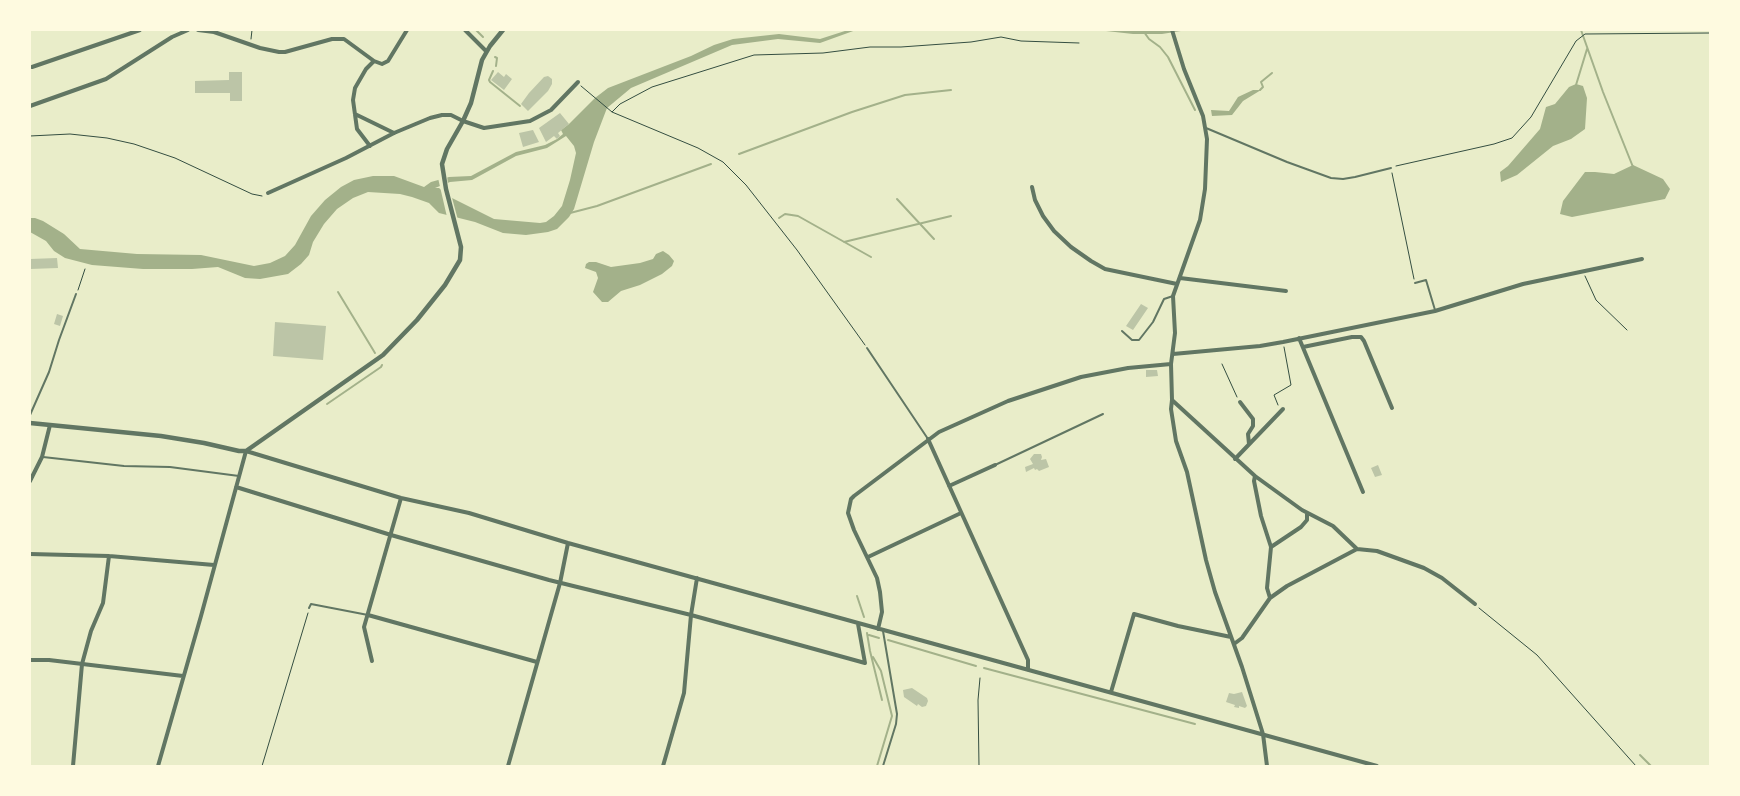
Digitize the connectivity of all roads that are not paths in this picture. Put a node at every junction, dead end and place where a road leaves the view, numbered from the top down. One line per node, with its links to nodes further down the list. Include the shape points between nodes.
1 (140, 30): 10 (street)
2 (188, 30): 12 (street, via 106,79)
3 (198, 30): 9 (street, via 285,52 344,38)
4 (407, 30): 9 (street, via 386,63)
5 (465, 30): 8 (street)
6 (504, 30): 8 (street)
7 (1172, 30): 15 (street)
8 (486, 52): 14 (street, via 478,70 472,103)
9 (374, 61): 13 (street, via 355,88)
10 (32, 67)
11 (578, 82): 14 (street, via 551,110 530,121 484,128)
12 (30, 106)
13 (355, 114): 16 (street); 17 (street, via 357,129)
14 (463, 121): 16 (street, via 442,115); 45 (street, via 442,164 461,246 460,260 444,285 404,335 375,362)
15 (1206, 128): 18 (lane, via 1331,178 1355,178); 22 (street, via 1205,189 1200,220)
16 (394, 133): 17 (street)
17 (370, 146): 20 (street)
18 (1391, 168)
19 (1032, 187): 24 (street, via 1043,216 1054,231 1091,261 1105,268)
20 (268, 193)
21 (1642, 259): 28 (street, via 1523,284)
22 (1180, 278): 24 (street); 25 (street)
23 (1415, 282): 28 (lane, via 1426,280)
24 (1177, 284): 27 (street)
25 (1286, 291)
26 (76, 294): 40 (lane)
27 (1173, 296): 29 (lane, via 1164,299 1153,322 1139,340 1132,340); 33 (street, via 1175,333)
28 (1435, 311): 30 (street)
29 (1122, 330)
30 (1300, 338): 31 (street); 33 (street, via 1260,346)
31 (1303, 347): 37 (street, via 1361,337); 54 (street)
32 (867, 348): 43 (lane)
33 (1172, 354): 34 (street)
34 (1171, 364): 35 (street); 43 (street, via 1128,368 1056,384 1008,401)
35 (1172, 400): 47 (street); 75 (street, via 1176,440 1188,472 1213,584)
36 (1240, 402): 44 (street, via 1253,420 1248,434)
37 (1392, 408)
38 (1281, 410): 44 (street)
39 (1103, 414): 48 (lane)
40 (30, 415)
41 (30, 423): 42 (street)
42 (50, 425): 45 (street, via 161,436); 46 (street)
43 (928, 439): 52 (street); 64 (street, via 851,499 848,513)
44 (1249, 444): 47 (street)
45 (246, 451): 49 (street); 55 (street)
46 (42, 457): 49 (lane); 51 (street)
47 (1236, 459): 50 (street)
48 (995, 465): 52 (street)
49 (239, 476): 53 (street)
50 (1255, 476): 57 (street); 60 (street, via 1261,516)
51 (30, 481)
52 (949, 486): 56 (street)
53 (236, 487): 58 (street); 65 (street)
54 (1363, 492)
55 (401, 498): 58 (street); 59 (street)
56 (961, 513): 64 (street); 81 (street, via 1014,627 1028,660)
57 (1307, 513): 60 (street, via 1307,520 1301,527); 61 (street, via 1334,526)
58 (391, 535): 67 (street); 71 (street)
59 (568, 543): 66 (street); 67 (street)
60 (1271, 547): 68 (street, via 1267,588)
61 (1357, 549): 68 (street); 69 (street, via 1377,551 1424,568)
62 (30, 554): 63 (street)
63 (109, 556): 65 (street); 80 (street, via 103,602)
64 (868, 557): 74 (street, via 880,592)
65 (214, 565): 82 (street)
66 (697, 578): 72 (street); 73 (street)
67 (560, 583): 72 (street); 79 (street)
68 (1270, 598): 76 (street, via 1242,638)
69 (1475, 604)
70 (309, 608): 71 (lane, via 311,604)
71 (368, 615): 78 (street, via 364,627); 79 (street)
72 (691, 616): 73 (street, via 865,663); 88 (street, via 684,693)
73 (858, 624): 74 (street)
74 (881, 629): 81 (street); 89 (lane, via 897,714)
75 (1231, 637): 76 (street); 83 (street, via 1134,614)
76 (1234, 644): 84 (street)
77 (30, 660): 80 (street)
78 (372, 661)
79 (537, 662): 87 (street)
80 (82, 664): 82 (street); 85 (street)
81 (1028, 670): 83 (street)
82 (183, 676): 86 (street)
83 (1111, 692): 84 (street)
84 (1263, 734): 90 (street); 91 (street)
85 (73, 766)
86 (158, 766)
87 (508, 766)
88 (663, 766)
89 (883, 766)
90 (1267, 766)
91 (1377, 766)

